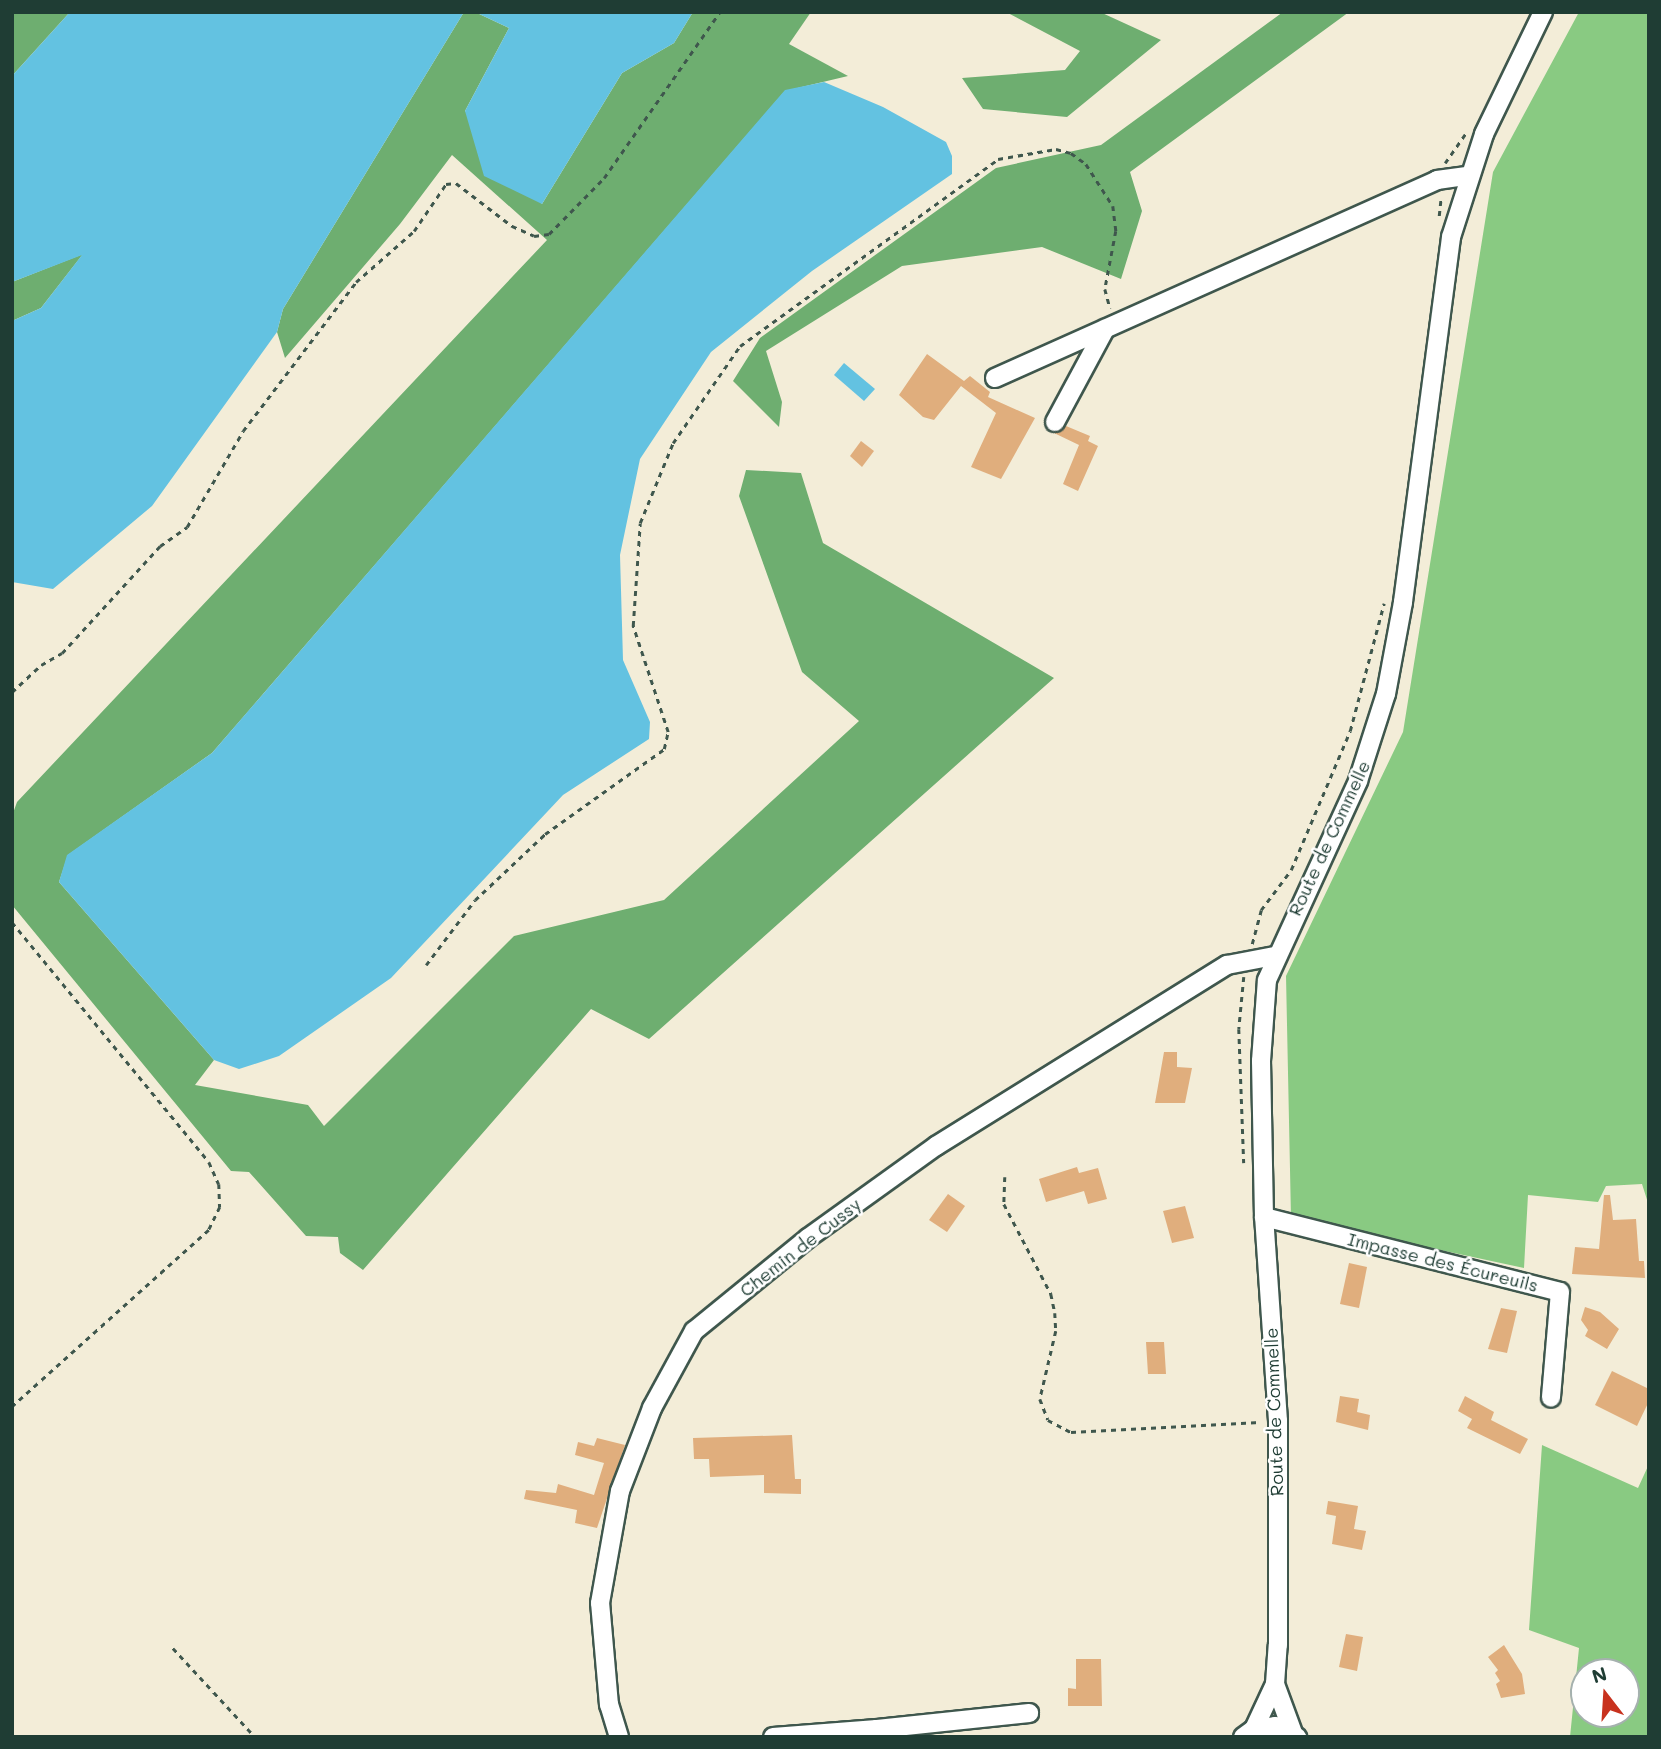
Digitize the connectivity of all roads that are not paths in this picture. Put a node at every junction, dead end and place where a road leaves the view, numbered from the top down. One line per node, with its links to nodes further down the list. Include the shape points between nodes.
1 (1543, 12): 2 (street, Route de Commelle)
2 (1467, 176): 3 (street, via 1437,180); 6 (street, Route de Commelle, via 1451,237 1387,694 1358,781)
3 (1110, 327): 4 (street); 5 (street)
4 (995, 378)
5 (1055, 422)
6 (1275, 956): 7 (street, Route de Commelle, via 1262,1021); 14 (street, Chemin de Cussy, via 1227,965 936,1146 807,1238 694,1331 652,1408 620,1491 600,1603 609,1706)
7 (1264, 1217): 8 (street, Impasse des Écureuils, via 1560,1292); 9 (street, Route de Commelle, via 1278,1421)
8 (1551, 1398)
9 (1275, 1684): 12 (street, Route de Commelle); 13 (street, Route de Commelle)
10 (1028, 1713): 11 (street)
11 (879, 1733): 15 (street)
12 (1249, 1733): 13 (street, via 1275,1726)
13 (1295, 1735)
14 (619, 1737)
15 (773, 1737)

